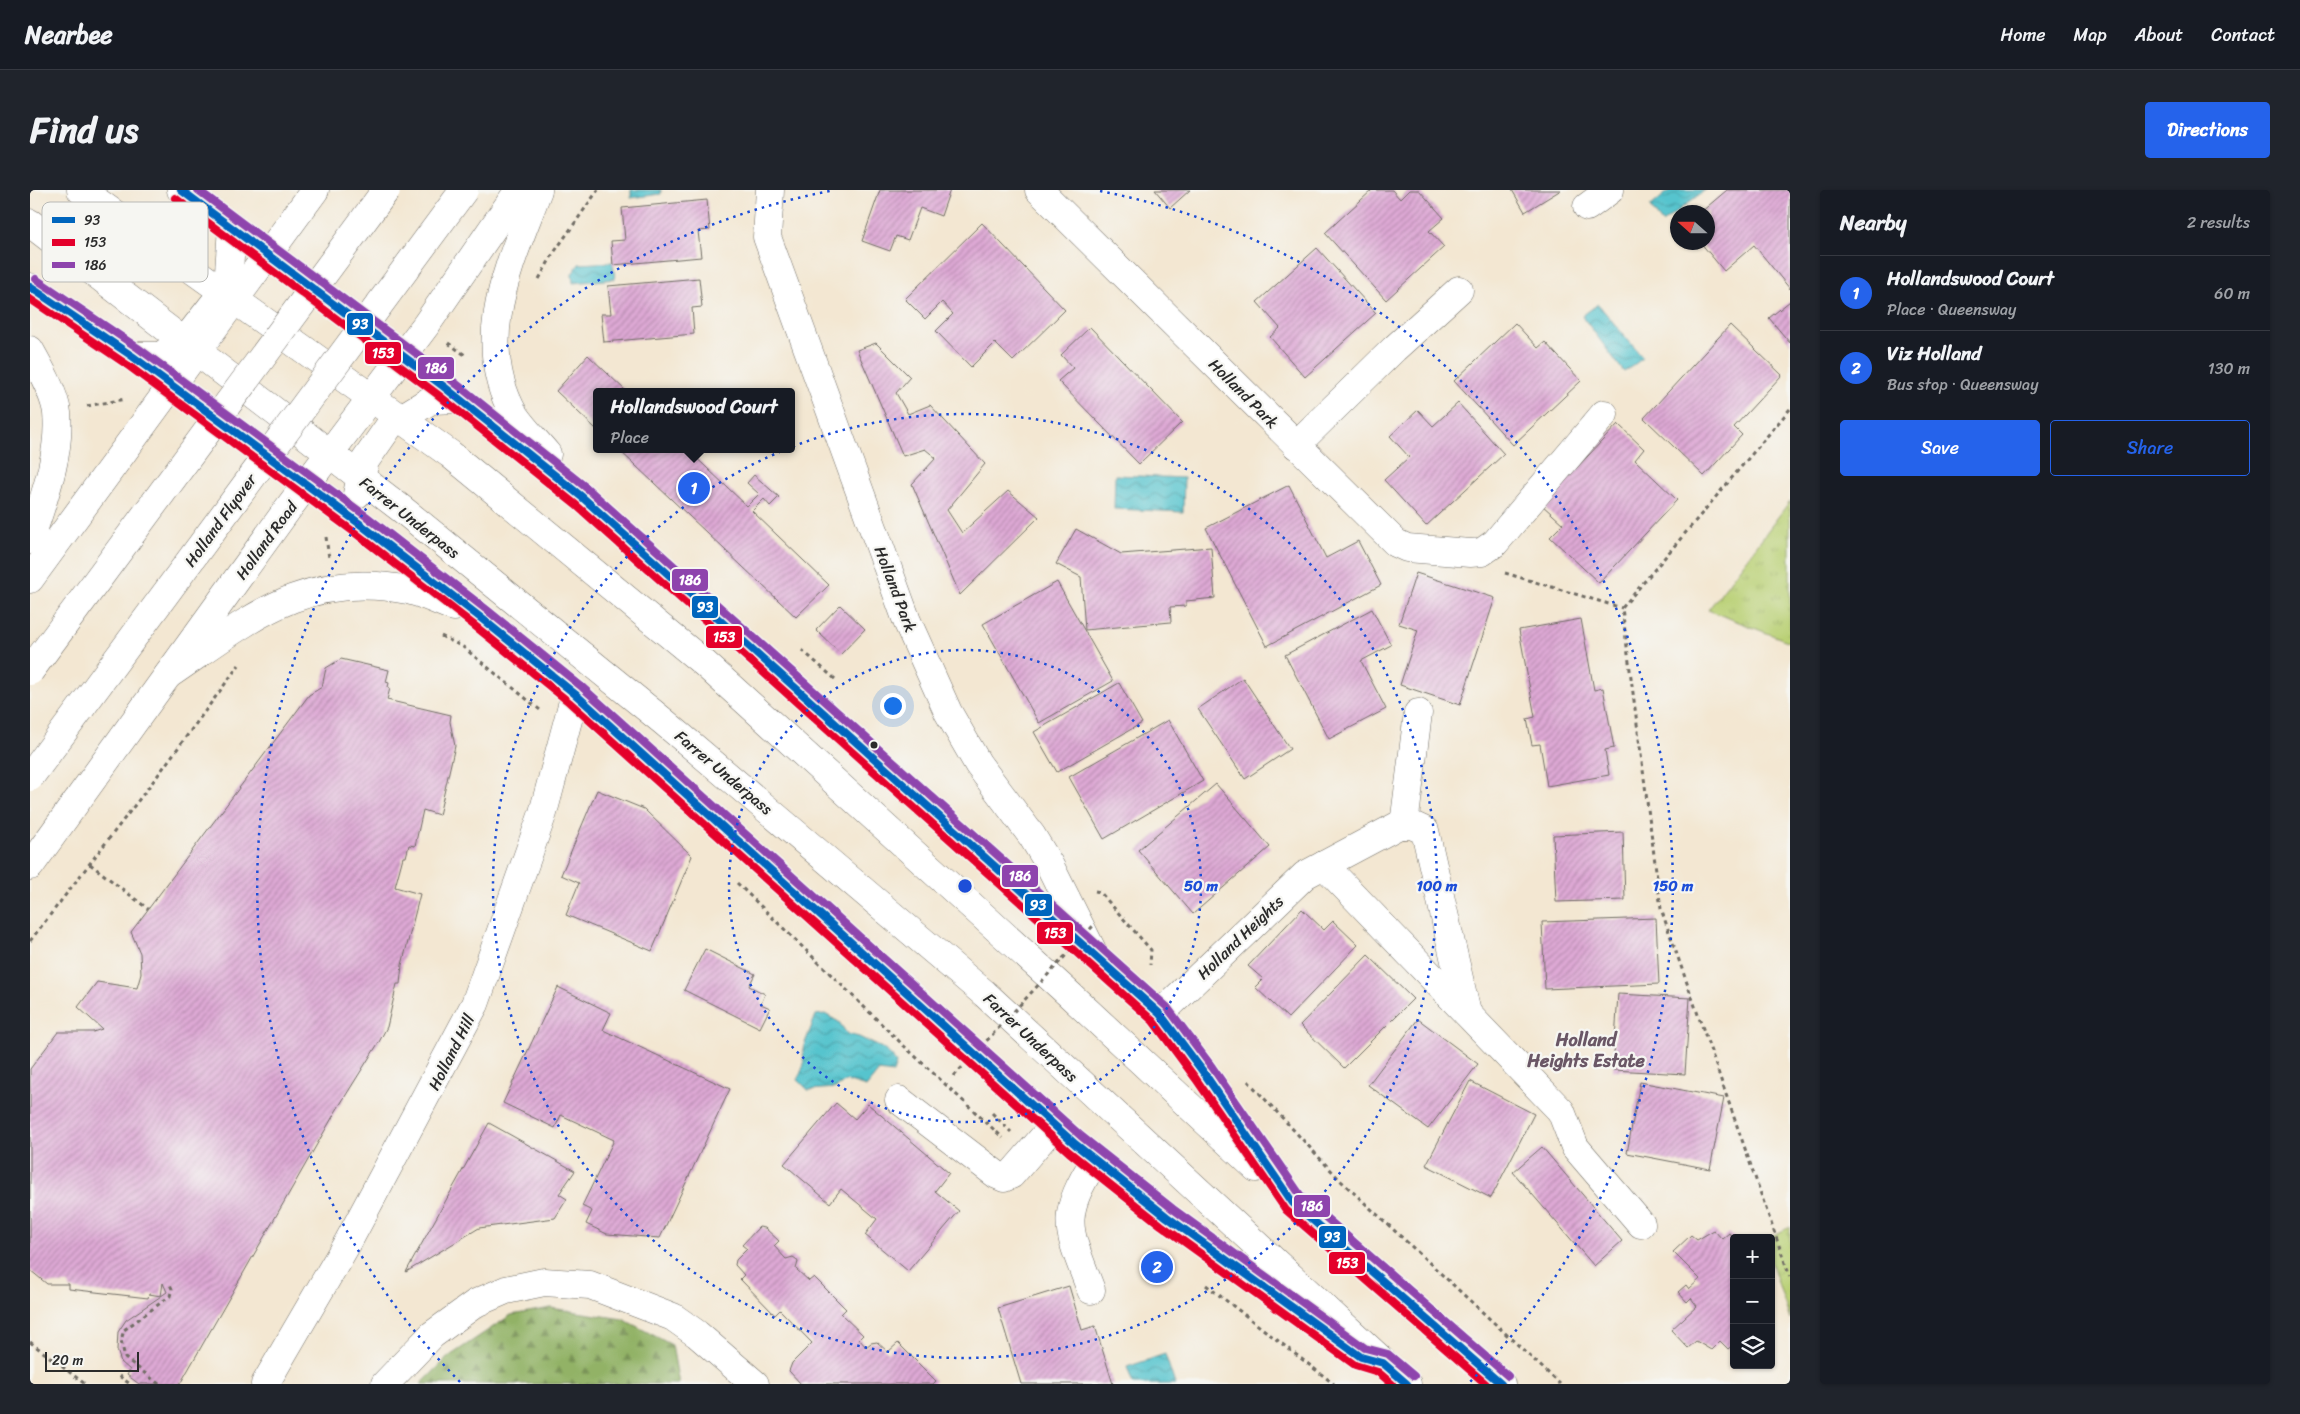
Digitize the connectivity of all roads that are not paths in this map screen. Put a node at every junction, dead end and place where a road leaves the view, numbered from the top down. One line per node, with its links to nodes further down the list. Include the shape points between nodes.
1 (81, 190): 11 (main road)
2 (181, 190): 12 (main road)
3 (315, 190): 18 (main road)
4 (386, 190): 36 (main road, bridge)
5 (464, 190): 40 (main road, Holland Flyover, bridge)
6 (519, 190): 25 (main road, Holland Road)
7 (538, 190): 31 (main road, via 506,278 497,313 494,348 501,381 515,416)
8 (770, 190): 44 (main road, Holland Park, via 767,237 906,621 956,727 978,764 1032,836)
9 (1039, 190): 29 (main road, Holland Park)
10 (1610, 190): 13 (main road)
11 (98, 202)
12 (198, 202)
13 (1587, 207)
14 (208, 210): 16 (main road)
15 (30, 223): 17 (main road, Farrer Underpass)
16 (232, 227): 18 (main road); 24 (main road, via 229,272 211,308 191,333 161,356)
17 (42, 232)
18 (268, 254): 25 (main road); 26 (main road)
19 (208, 281): 50 (main road, via 450,454 704,663)
20 (107, 282): 53 (main road, Farrer Underpass, via 403,510 664,722 985,994)
21 (30, 287): 24 (main road)
22 (1459, 290): 29 (main road)
23 (30, 350): 33 (main road, via 41,368 57,411 56,451)
24 (132, 356): 26 (main road)
25 (403, 356): 27 (main road); 30 (main road, Holland Road)
26 (171, 387): 30 (main road); 34 (main road)
27 (459, 398): 31 (main road); 32 (main road, via 431,400 390,426 364,461 356,498)
28 (1604, 414): 29 (main road, Holland Park, via 1495,543 1482,552 1407,548 1396,544)
29 (1296, 445)
30 (306, 485): 32 (main road); 37 (main road, Holland Road)
31 (582, 498): 44 (main road)
32 (360, 524): 35 (main road)
33 (30, 540)
34 (30, 579)
35 (482, 618): 37 (main road, via 409,590 370,585 333,586 261,612); 38 (main road)
36 (30, 671)
37 (168, 675): 43 (main road, Holland Road)
38 (575, 694): 48 (main road); 54 (main road, Holland Hill, via 543,813 475,1004 348,1242)
39 (1418, 713): 41 (main road)
40 (30, 777)
41 (1404, 825): 42 (main road, Holland Heights); 46 (main road, via 1425,831)
42 (1324, 865): 45 (main road, Holland Heights, via 1305,875); 46 (main road)
43 (30, 866)
44 (1096, 958): 45 (main road)
45 (1167, 1007): 50 (main road, via 1204,1073)
46 (1467, 1013): 51 (main road, via 1561,1111 1575,1147)
47 (899, 1100): 48 (main road, via 1004,1178 1011,1175)
48 (1054, 1125): 49 (main road)
49 (1095, 1160): 52 (main road, via 1078,1187 1070,1215 1070,1235); 53 (main road, via 1167,1217 1361,1357)
50 (1294, 1203): 58 (main road)
51 (1641, 1224)
52 (1091, 1290)
53 (1383, 1363): 57 (main road, Farrer Underpass)
54 (266, 1384)
55 (385, 1384): 56 (main road, via 432,1335 476,1303 506,1290 544,1282 590,1285 673,1317)
56 (755, 1384)
57 (1407, 1384)
58 (1501, 1384)

